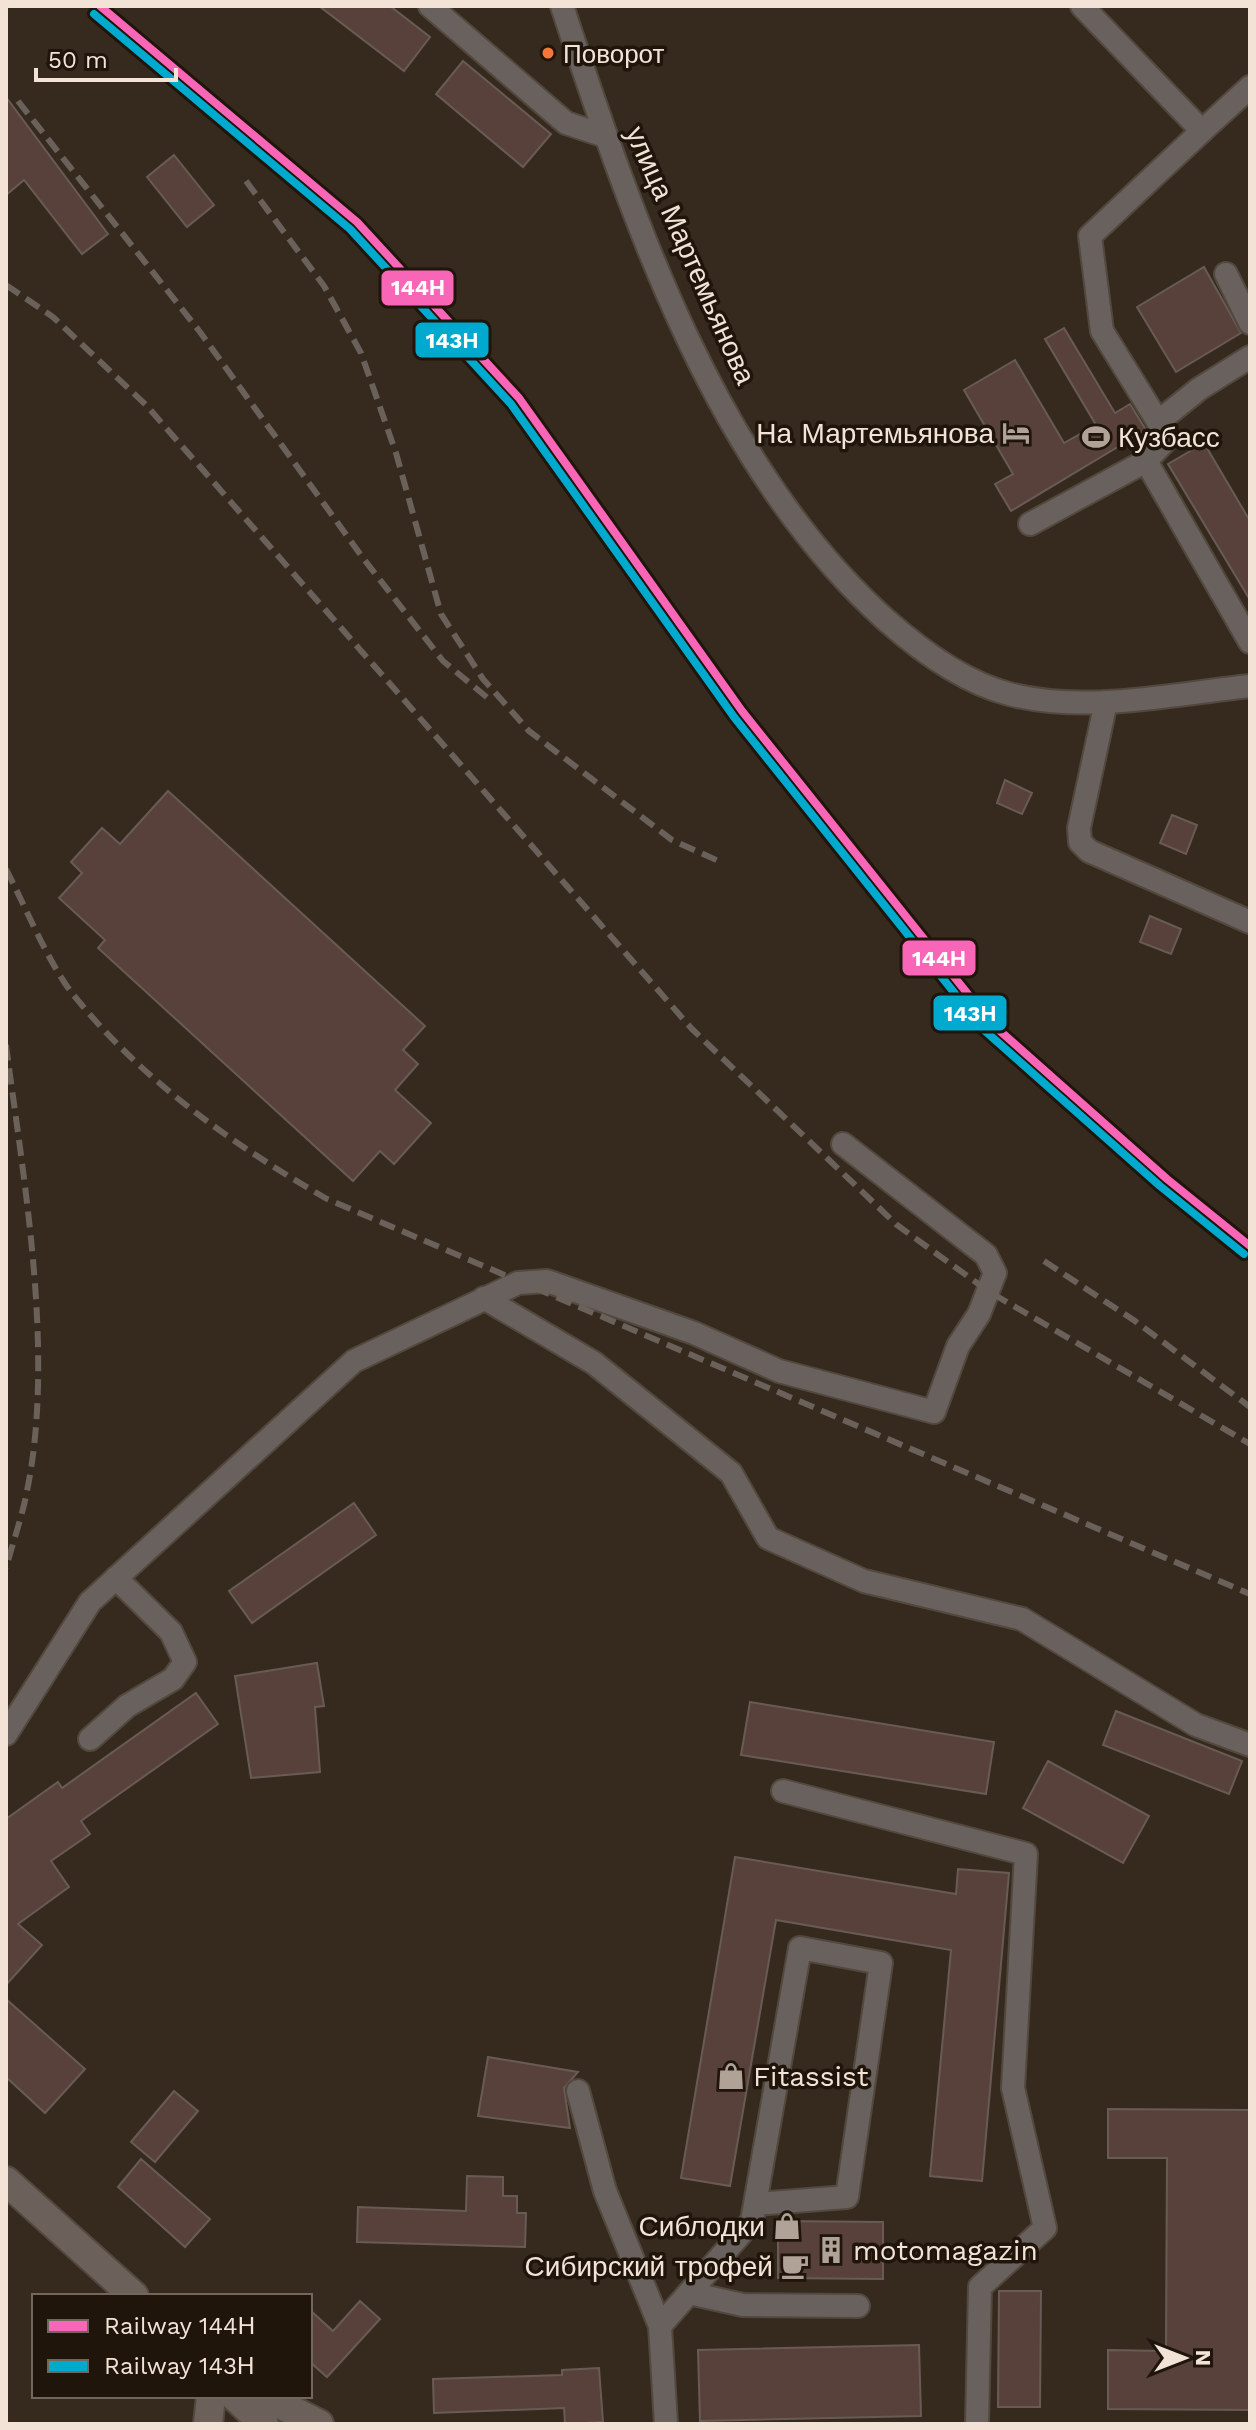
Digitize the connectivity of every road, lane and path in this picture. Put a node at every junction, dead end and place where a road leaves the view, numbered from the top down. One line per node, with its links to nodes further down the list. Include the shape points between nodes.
1 (430, 6): 6 (street, via 566,123)
2 (562, 6): 6 (street, улица Мартемьянова)
3 (1082, 6): 5 (street)
4 (1250, 87): 5 (street)
5 (1202, 131): 10 (street, via 1090,236 1102,331)
6 (605, 136): 15 (street, улица Мартемьянова, via 691,342 738,432 772,488 836,569 910,641 983,685 1024,698)
7 (1226, 274): 8 (street)
8 (1250, 323)
9 (1250, 357): 10 (street)
10 (1158, 422): 11 (street, via 1168,438)
11 (1146, 461): 12 (street); 13 (street)
12 (1030, 524)
13 (1250, 642)
14 (1250, 686): 15 (street, улица Мартемьянова)
15 (1106, 702): 16 (street, via 1080,842 1089,851)
16 (1250, 922)
17 (843, 1144): 18 (street, via 986,1255 995,1273 979,1314 958,1346 934,1412 779,1371 694,1333 547,1281 518,1283)
18 (484, 1298): 19 (street, via 354,1361); 22 (street, via 594,1363 731,1473 768,1538 864,1581 1022,1619 1196,1725)
19 (116, 1578): 20 (street, via 90,1602); 21 (street, via 171,1632 185,1662 173,1679 127,1706)
20 (6, 1734)
21 (90, 1739)
22 (1250, 1745)
23 (783, 1791): 38 (street, via 1026,1854 1013,2088 1045,2228 980,2287)
24 (578, 2091): 30 (street, via 605,2191)
25 (6, 2181): 28 (main road)
26 (755, 2204): 26 (street, via 800,1948 881,1963 847,2197); 27 (street, via 752,2221)
27 (689, 2293): 29 (street, via 743,2305); 30 (street)
28 (132, 2294)
29 (858, 2306)
30 (660, 2326): 37 (street)
31 (211, 2398): 34 (main road)
32 (236, 2398): 35 (main road)
33 (268, 2398): 36 (main road)
34 (208, 2424)
35 (264, 2424)
36 (319, 2424)
37 (666, 2424)
38 (977, 2424)

